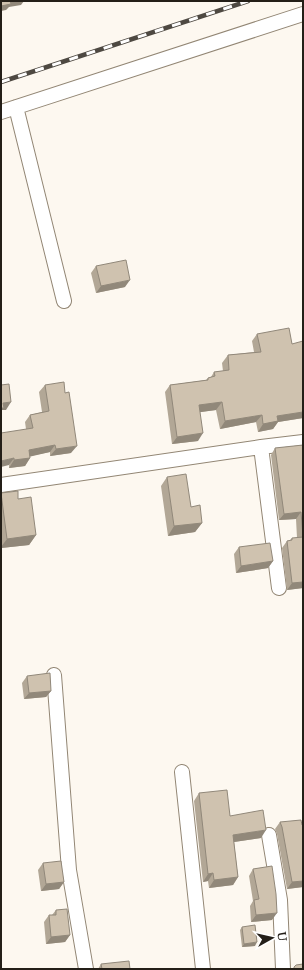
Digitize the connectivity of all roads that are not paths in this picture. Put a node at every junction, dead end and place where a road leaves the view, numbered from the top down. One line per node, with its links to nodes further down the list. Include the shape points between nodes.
1 (303, 14): 2 (street)
2 (16, 107): 3 (street); 4 (street)
3 (1, 112)
4 (64, 301)
5 (303, 442): 6 (street)
6 (261, 447): 7 (street); 8 (street)
7 (1, 485)
8 (279, 588)
9 (54, 675): 12 (street, via 69,870)
10 (182, 772): 13 (street)
11 (269, 835): 14 (street, via 280,900)
12 (86, 969)
13 (203, 969)
14 (283, 969)

